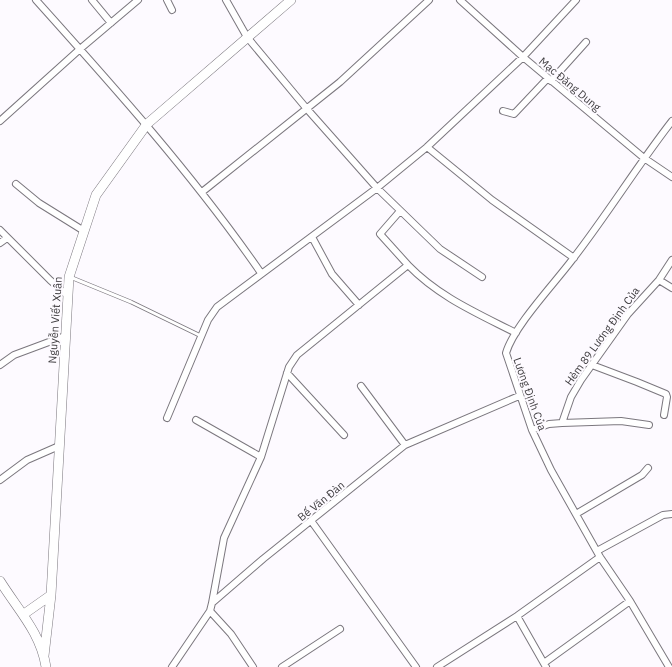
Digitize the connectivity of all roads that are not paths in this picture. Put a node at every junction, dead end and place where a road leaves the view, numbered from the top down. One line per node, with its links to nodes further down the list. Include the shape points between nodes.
1 (36, 0): 14 (street)
2 (92, 0): 11 (street)
3 (138, 0): 11 (street)
4 (167, 0): 10 (street)
5 (226, 0): 12 (street)
6 (291, 0): 12 (street, Nguyễn Viết Xuân)
7 (429, 0): 17 (street)
8 (460, 0): 15 (street, Mạc Đăng Dung)
9 (576, 0): 15 (street)
10 (172, 10)
11 (111, 23): 14 (street)
12 (247, 36): 17 (street); 21 (street, Nguyễn Viết Xuân)
13 (586, 42): 16 (street)
14 (80, 49): 19 (street); 21 (street)
15 (523, 57): 16 (street, Mạc Đăng Dung); 22 (street)
16 (550, 80): 18 (street, via 514,114); 23 (street, Mạc Đăng Dung)
17 (307, 110): 26 (street); 27 (street)
18 (502, 111)
19 (0, 121)
20 (672, 121): 23 (street, Lương Định Của)
21 (147, 124): 27 (street); 30 (street, Nguyễn Viết Xuân, via 96,195)
22 (427, 147): 26 (street); 34 (street, via 492,200)
23 (644, 158): 24 (street, Mạc Đăng Dung); 34 (street, Lương Định Của)
24 (672, 177)
25 (16, 184): 30 (street, via 39,204)
26 (378, 188): 28 (street); 31 (street)
27 (202, 192): 37 (street)
28 (400, 210): 36 (street, via 380,234); 39 (street, via 440,249)
29 (0, 230): 32 (street)
30 (84, 231): 38 (street, Nguyễn Viết Xuân)
31 (312, 237): 37 (street); 43 (street, via 332,274)
32 (7, 238): 33 (street); 42 (street)
33 (0, 243)
34 (574, 258): 44 (street, Lương Định Của)
35 (672, 260): 40 (street, Hẻm 89 Lương Định Của)
36 (408, 265): 43 (street); 44 (street, via 425,282 450,299)
37 (261, 273): 46 (street, via 217,307)
38 (68, 277): 42 (street, Nguyễn Viết Xuân); 46 (lane, via 131,302)
39 (482, 277)
40 (659, 280): 41 (street); 48 (street, Hẻm 89 Lương Định Của, via 628,314)
41 (672, 288)
42 (68, 295): 45 (street, Nguyễn Viết Xuân)
43 (359, 305): 49 (street, via 297,355)
44 (516, 333): 51 (street, Lương Định Của, via 506,357)
45 (65, 336): 47 (street, via 14,355); 60 (street, Nguyễn Viết Xuân)
46 (201, 336): 53 (street)
47 (0, 365)
48 (592, 366): 52 (street, via 666,394); 55 (street, Hẻm 89 Lương Định Của, via 571,397)
49 (286, 373): 58 (street); 61 (street)
50 (361, 386): 59 (street)
51 (519, 396): 57 (street, Lương Định Của); 59 (street, Bế Văn Đàn)
52 (664, 415)
53 (167, 418)
54 (196, 420): 61 (street)
55 (562, 423): 56 (street, via 620,421); 57 (street)
56 (649, 425)
57 (532, 430): 64 (street, Lương Định Của)
58 (344, 435)
59 (405, 445): 66 (street, Bế Văn Đàn)
60 (59, 446): 63 (street, via 27,460); 69 (street, Nguyễn Viết Xuân)
61 (261, 457): 71 (street, via 224,538)
62 (648, 468): 64 (street, via 642,475)
63 (0, 480)
64 (576, 514): 67 (street, Lương Định Của)
65 (672, 514): 67 (street, via 663,515)
66 (312, 522): 71 (street, Bế Văn Đàn, via 263,559); 82 (street)
67 (598, 554): 70 (street, Lương Định Của); 74 (street)
68 (0, 581): 73 (street)
69 (51, 595): 73 (street); 76 (street, Nguyễn Viết Xuân)
70 (630, 601): 77 (street); 84 (street, Lương Định Của)
71 (212, 603): 72 (street)
72 (210, 611): 79 (street); 80 (street, via 231,634)
73 (24, 614): 76 (street)
74 (517, 616): 77 (street); 83 (street)
75 (340, 629): 81 (street)
76 (44, 656): 78 (street)
77 (545, 665)
78 (46, 667)
79 (172, 667)
80 (253, 667)
81 (282, 667)
82 (416, 667)
83 (437, 667)
84 (670, 667)

